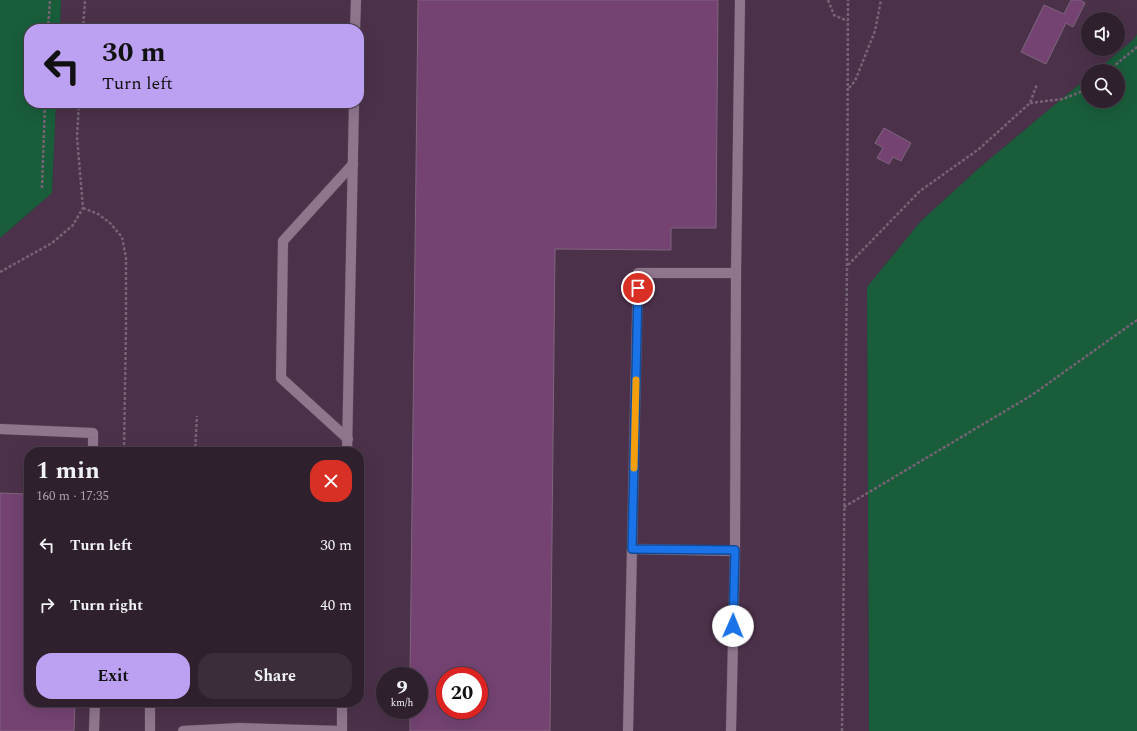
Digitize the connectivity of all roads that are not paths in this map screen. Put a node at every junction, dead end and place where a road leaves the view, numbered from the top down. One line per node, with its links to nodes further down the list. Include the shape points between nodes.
1 (356, 0): 3 (street)
2 (740, 0): 6 (street)
3 (355, 24)
4 (354, 108): 5 (street)
5 (353, 164): 8 (street); 8 (street, via 283,241 281,378)
6 (736, 273): 11 (street, via 638,273); 12 (street)
7 (0, 429): 9 (street, via 93,433)
8 (348, 439): 10 (street)
9 (93, 447)
10 (347, 447)
11 (632, 549): 12 (street); 20 (street)
12 (735, 550): 21 (street)
13 (95, 707): 16 (street)
14 (150, 707): 17 (street)
15 (342, 707): 19 (street)
16 (94, 731)
17 (150, 731)
18 (183, 731): 19 (street, via 239,728)
19 (342, 731)
20 (628, 731)
21 (731, 731)

